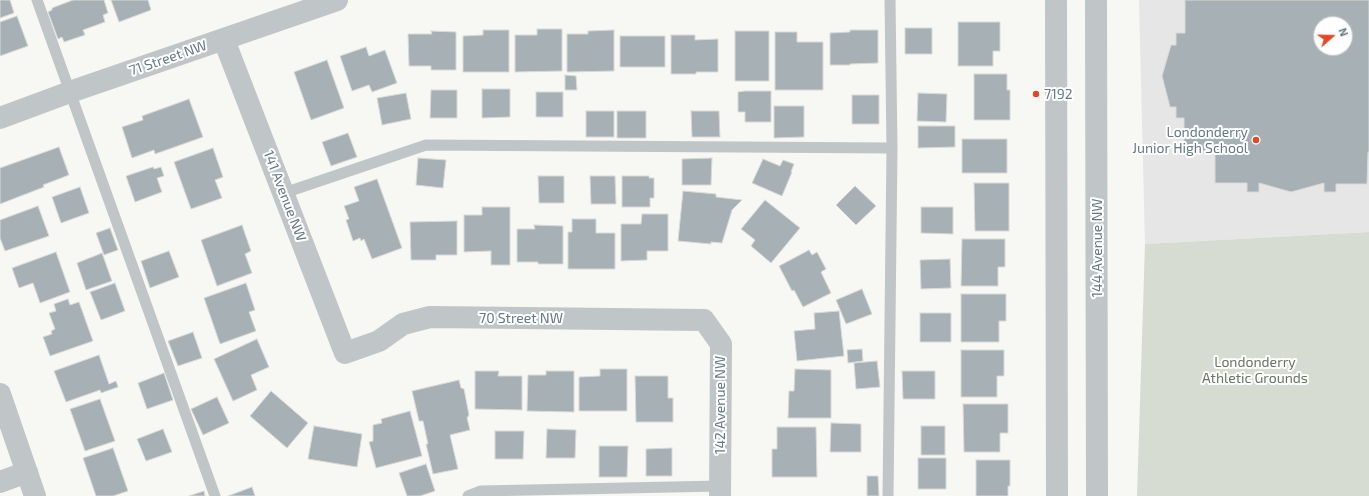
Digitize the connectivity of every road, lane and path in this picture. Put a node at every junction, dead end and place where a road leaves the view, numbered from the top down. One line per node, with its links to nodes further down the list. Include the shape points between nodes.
1 (37, 0): 7 (lane)
2 (337, 0): 6 (street, 71 Street NW)
3 (890, 0): 9 (lane)
4 (1056, 0): 21 (street)
5 (1096, 0): 22 (street, 144 Avenue NW)
6 (224, 40): 7 (street, 71 Street NW); 10 (street, 141 Avenue NW)
7 (70, 92): 8 (street, 71 Street NW); 18 (lane)
8 (0, 118)
9 (892, 148): 10 (lane, via 426,145); 20 (lane)
10 (284, 193): 12 (street, 141 Avenue NW)
11 (704, 320): 12 (street, 70 Street NW, via 430,317 403,324 379,341); 16 (street, 142 Avenue NW, via 721,344)
12 (345, 352)
13 (0, 394): 14 (street)
14 (27, 472): 15 (street); 17 (street)
15 (0, 482)
16 (720, 491): 19 (lane, via 481,492)
17 (35, 496)
18 (215, 496)
19 (468, 496)
20 (888, 496)
21 (1057, 496)
22 (1097, 496)

